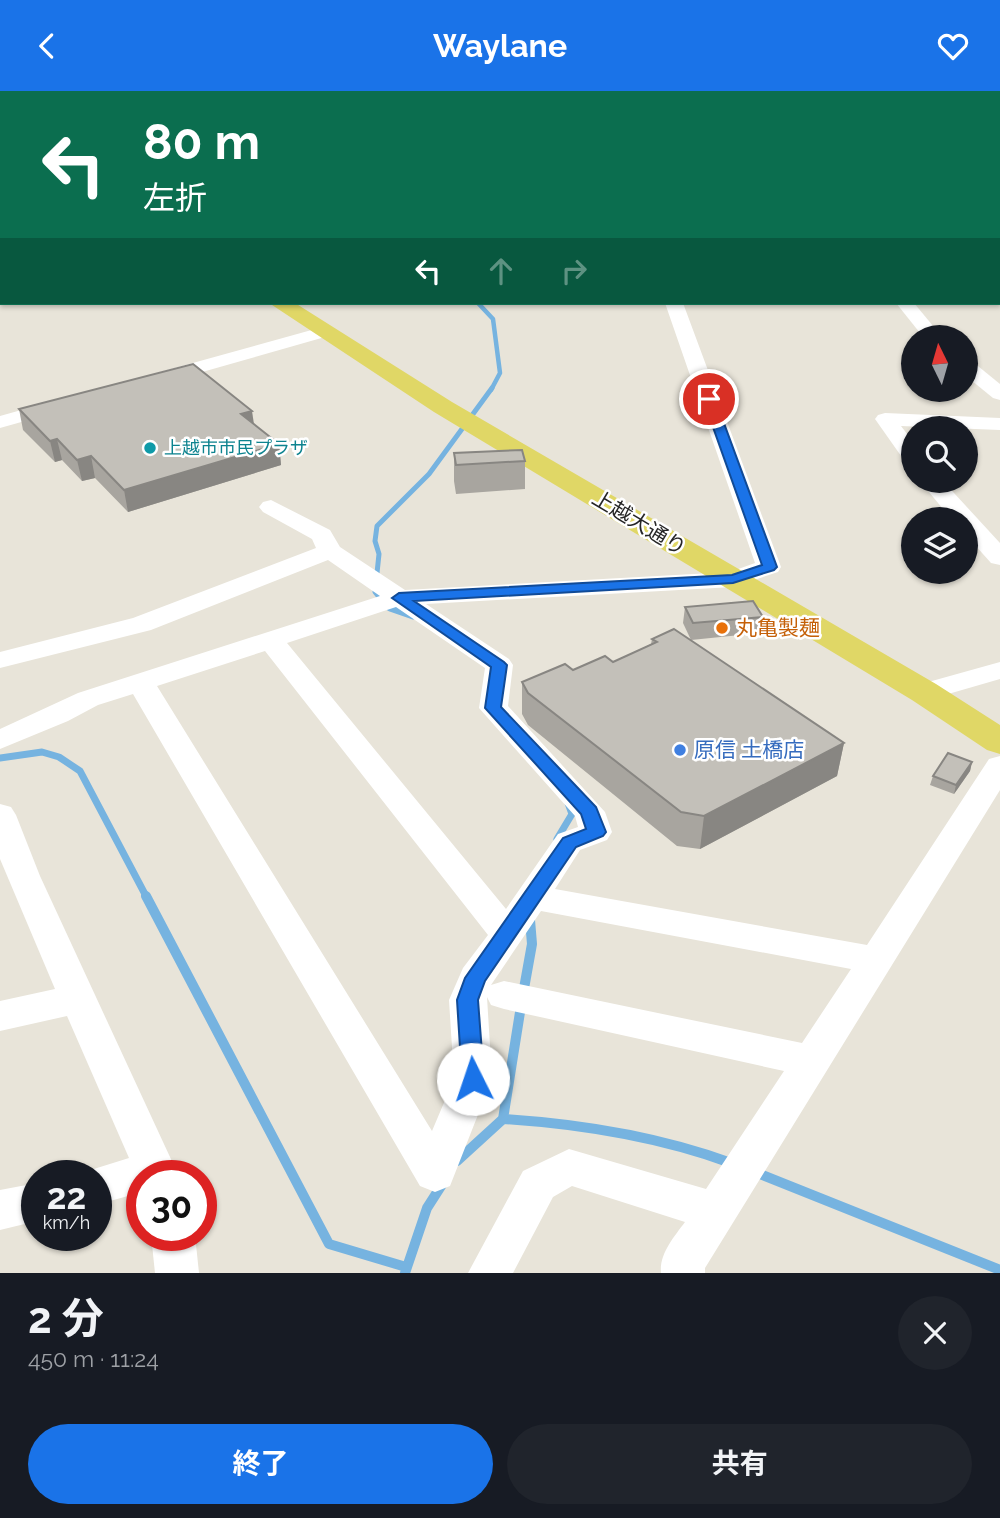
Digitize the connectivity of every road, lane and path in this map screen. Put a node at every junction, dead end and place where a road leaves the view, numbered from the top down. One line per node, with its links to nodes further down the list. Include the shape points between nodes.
1 (283, 305): 5 (main road, 上越大通り)
2 (675, 305): 21 (street, via 769,567)
3 (907, 305): 4 (street)
4 (923, 325)
5 (326, 331): 7 (street); 21 (main road, 上越大通り, via 443,407)
6 (978, 376): 8 (street)
7 (143, 382)
8 (1000, 394)
9 (78, 400): 11 (street)
10 (901, 420): 14 (street, via 885,419)
11 (0, 422)
12 (978, 423): 13 (street)
13 (1000, 424)
14 (901, 441)
15 (942, 493): 17 (street)
16 (271, 507): 19 (street, via 322,535)
17 (954, 507)
18 (978, 533): 20 (street)
19 (330, 551): 22 (street); 24 (street, via 142,624)
20 (1000, 558)
21 (733, 579): 22 (street); 27 (main road, 上越大通り)
22 (399, 598): 23 (street); 33 (street, via 499,665 493,708 589,812 596,832 569,842)
23 (271, 641): 26 (street); 34 (street)
24 (0, 660)
25 (1000, 670): 27 (street)
26 (139, 681): 28 (street, via 88,698); 34 (street, via 435,1173 473,1079 467,1000 476,978)
27 (925, 692): 29 (main road, 上越大通り)
28 (0, 740)
29 (1000, 742)
30 (1000, 766): 35 (street)
31 (0, 815): 32 (street)
32 (11, 879): 37 (street)
33 (533, 897): 34 (street); 35 (street)
34 (507, 935)
35 (876, 960): 39 (street)
36 (504, 995): 39 (street)
37 (79, 999): 38 (street); 40 (street)
38 (0, 1017)
39 (812, 1061): 43 (street)
40 (150, 1160)
41 (21, 1205): 42 (street)
42 (0, 1210)
43 (716, 1212): 45 (street); 47 (street, via 569,1167 538,1184)
44 (175, 1251): 46 (street)
45 (680, 1270)
46 (177, 1273)
47 (489, 1273)

